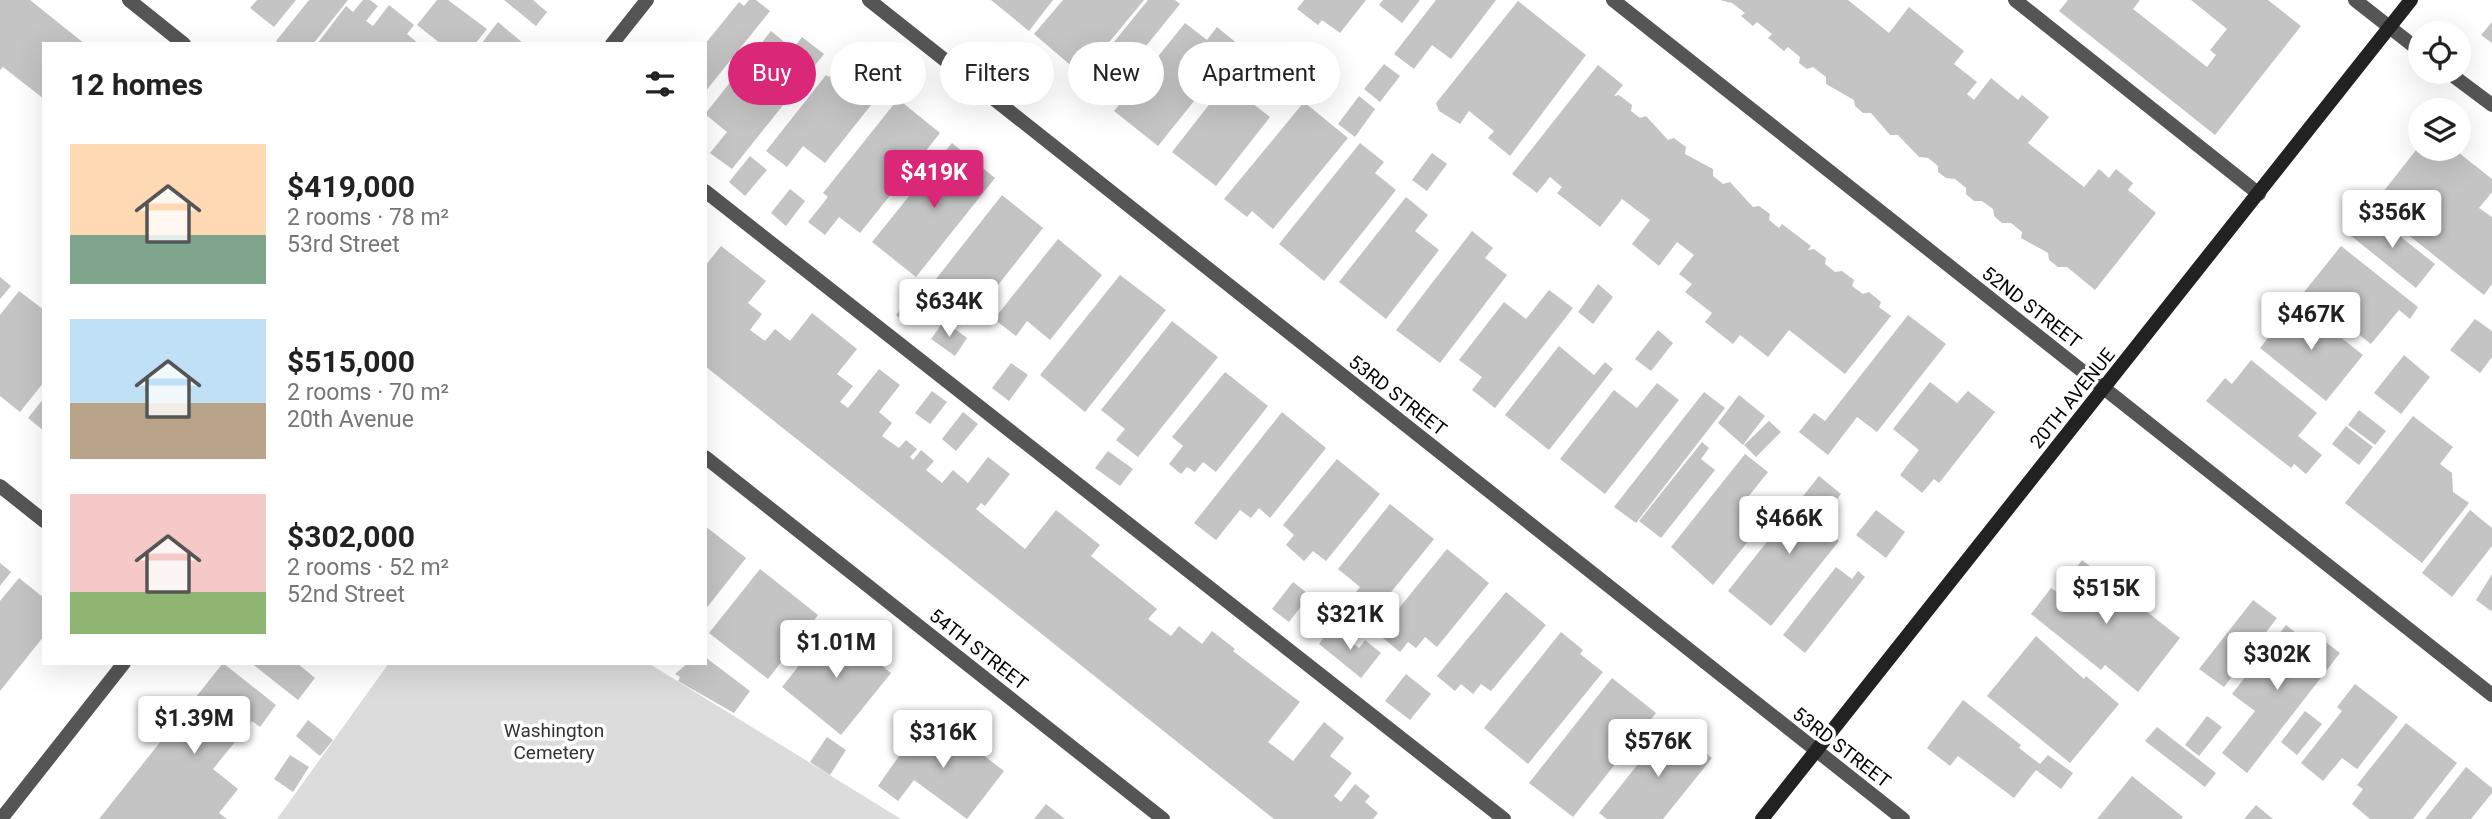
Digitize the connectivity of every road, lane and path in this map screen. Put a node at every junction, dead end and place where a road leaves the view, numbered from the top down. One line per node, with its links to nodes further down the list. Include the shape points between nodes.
1 (129, 0): 9 (street)
2 (647, 0): 10 (street)
3 (869, 0): 22 (street, 53RD STREET)
4 (1614, 0): 16 (street, 52ND STREET)
5 (2015, 0): 15 (street)
6 (2355, 0): 8 (street)
7 (2411, 0): 8 (street, 20TH AVENUE)
8 (2390, 28): 11 (street); 15 (street, 20TH AVENUE)
9 (182, 42)
10 (614, 42)
11 (2408, 42)
12 (2464, 84): 13 (street)
13 (2492, 105)
14 (707, 193): 25 (street)
15 (2259, 194): 16 (street, 20TH AVENUE)
16 (2104, 388): 21 (street, 52ND STREET); 22 (street, 20TH AVENUE)
17 (707, 459): 24 (street, 54TH STREET)
18 (0, 486): 19 (street)
19 (42, 519)
20 (122, 665): 23 (street)
21 (2492, 695)
22 (1816, 751): 26 (street, 20TH AVENUE); 27 (street, 53RD STREET)
23 (1, 819)
24 (1163, 819)
25 (1504, 819)
26 (1762, 819)
27 (1903, 819)

